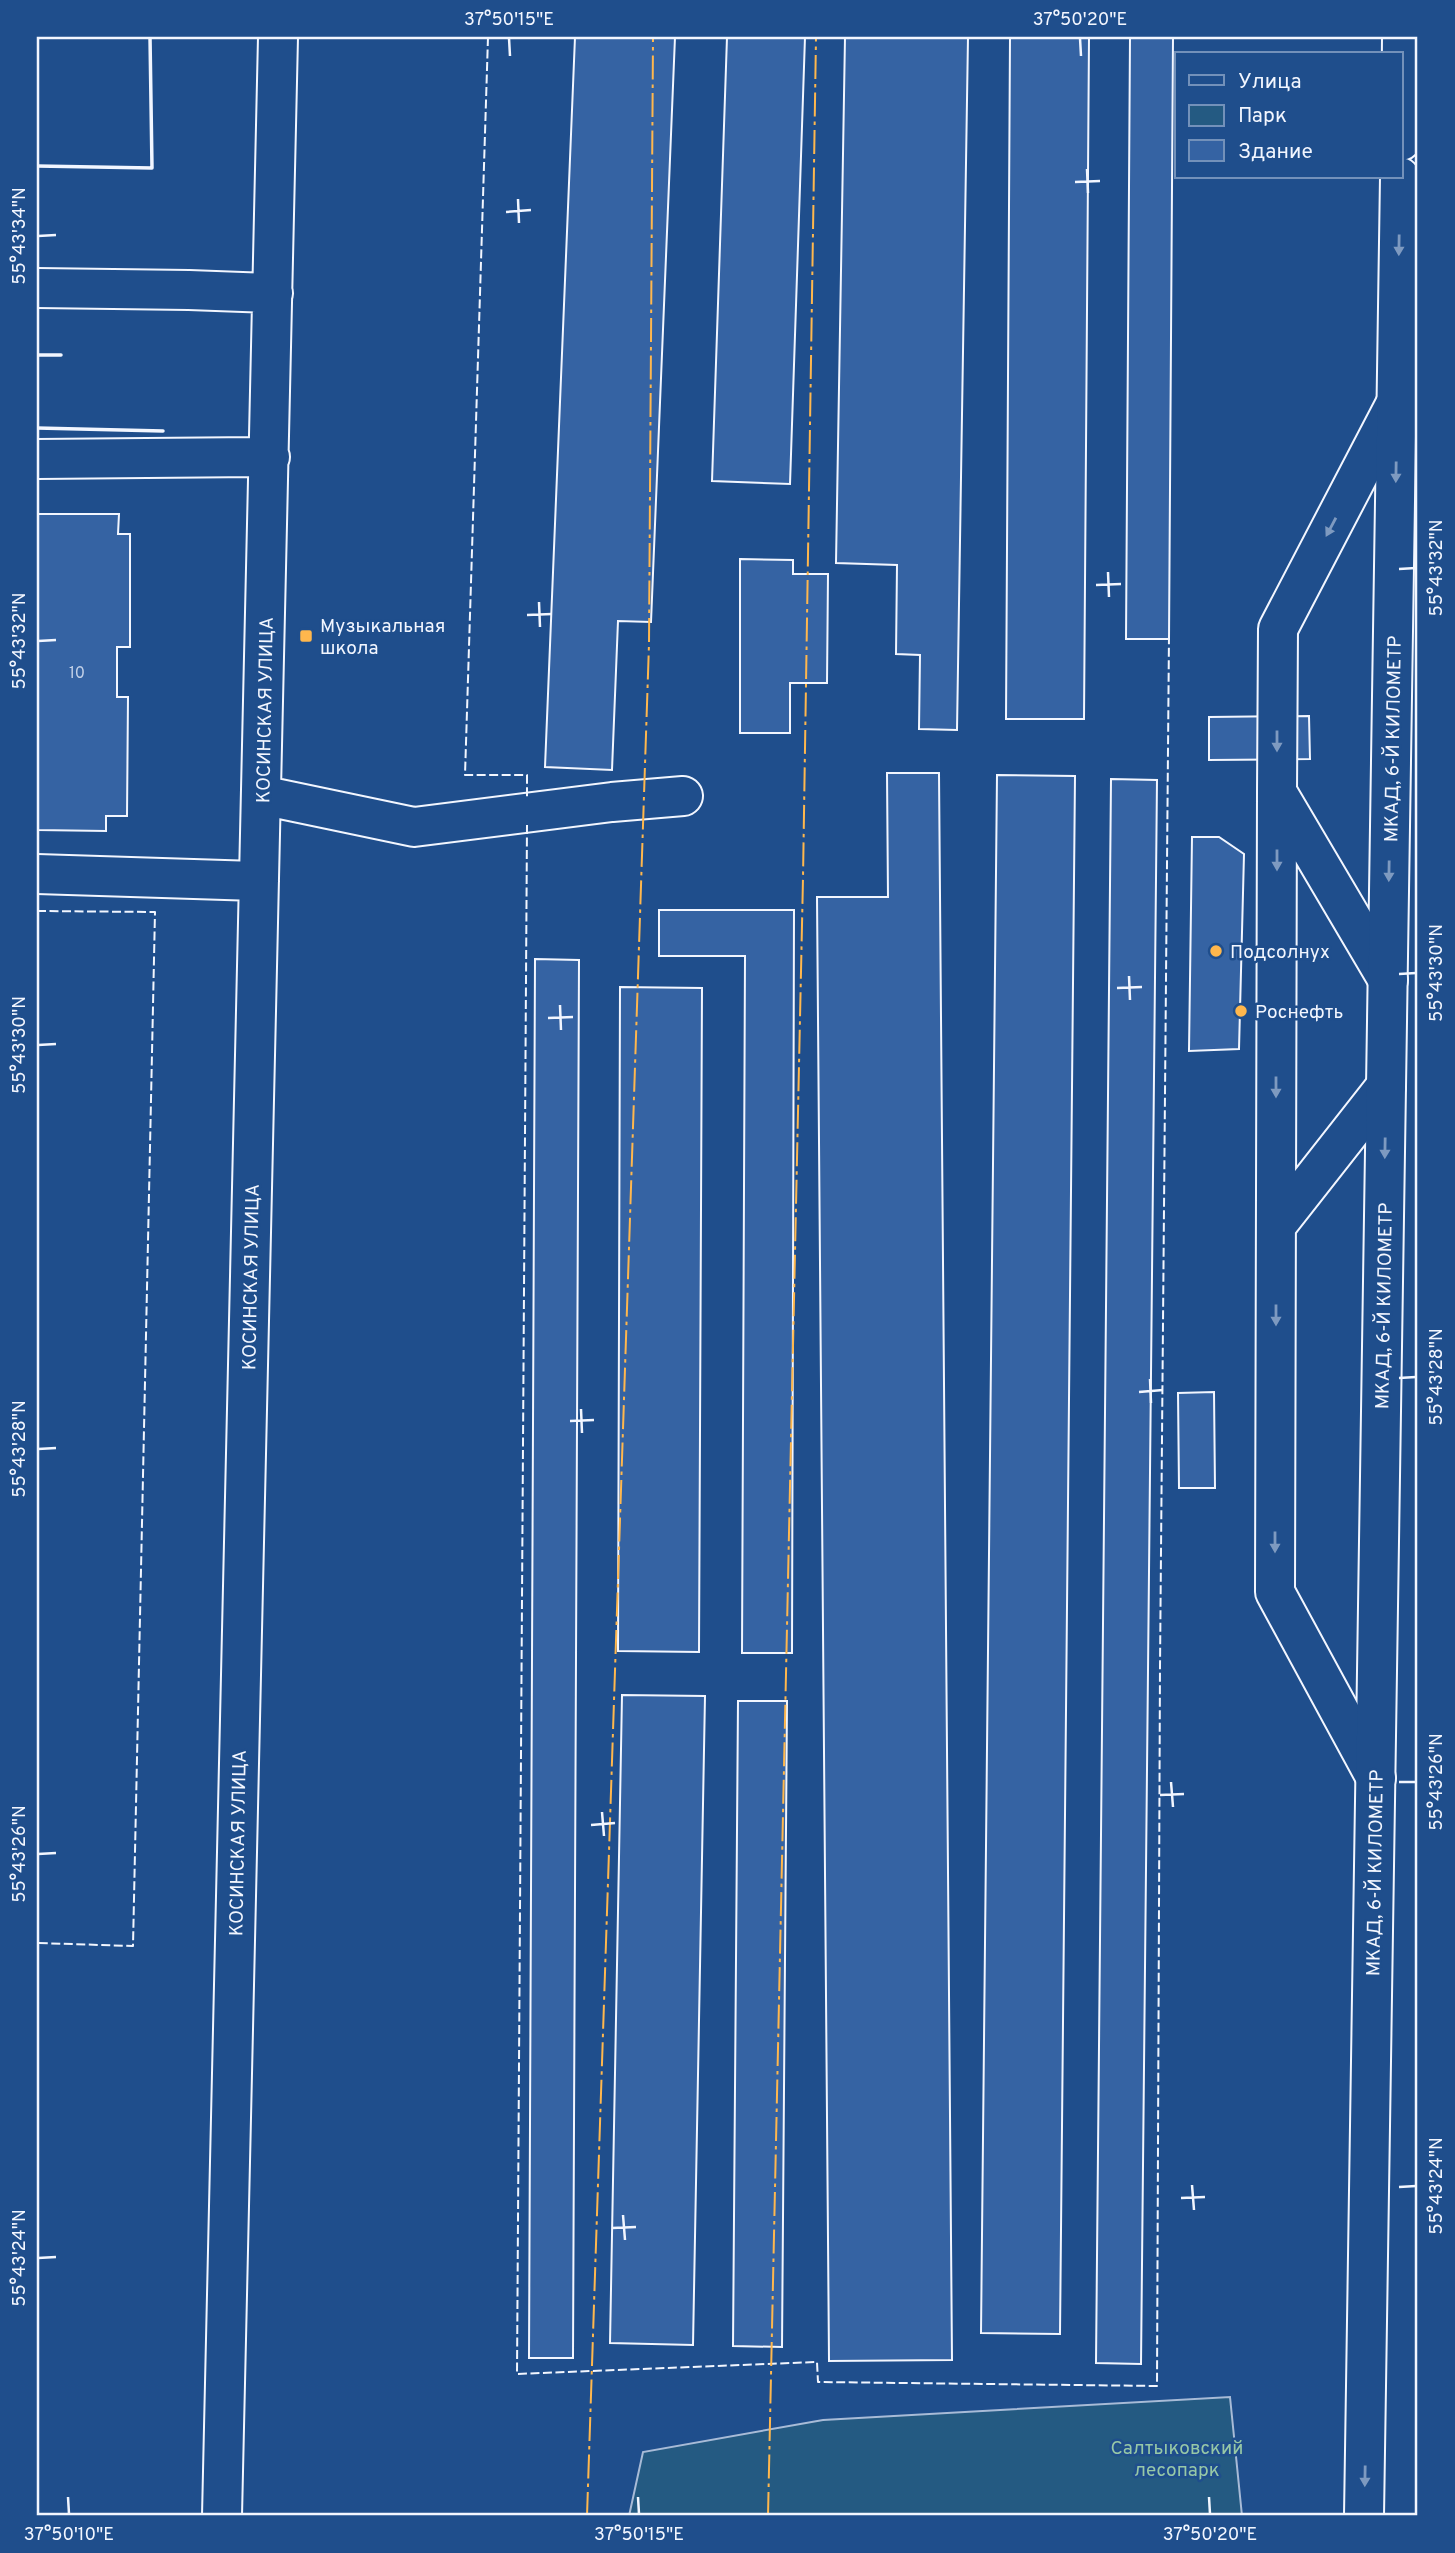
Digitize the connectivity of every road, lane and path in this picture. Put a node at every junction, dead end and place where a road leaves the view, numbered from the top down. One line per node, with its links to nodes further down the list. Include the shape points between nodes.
1 (278, 37): 4 (main road, КОСИНСКАЯ УЛИЦА)
2 (1400, 178): 5 (main road, МКАД, 6-Й КИЛОМЕТР, one-way to 5)
3 (37, 288): 4 (main road)
4 (273, 293): 6 (main road, КОСИНСКАЯ УЛИЦА)
5 (1397, 401): 8 (main road, one-way to 8, via 1278,629); 13 (main road, МКАД, 6-Й КИЛОМЕТР, one-way to 13)
6 (270, 457): 7 (main road); 9 (main road, КОСИНСКАЯ УЛИЦА)
7 (37, 458)
8 (1277, 792): 13 (main road); 15 (main road, one-way to 15)
9 (261, 795): 10 (main road, via 414,827); 12 (main road, КОСИНСКАЯ УЛИЦА)
10 (683, 796)
11 (37, 874): 12 (main road)
12 (259, 881): 17 (main road, КОСИНСКАЯ УЛИЦА)
13 (1388, 980): 14 (main road, МКАД, 6-Й КИЛОМЕТР)
14 (1386, 1086): 15 (main road); 16 (main road, МКАД, 6-Й КИЛОМЕТР, one-way to 16)
15 (1276, 1226): 16 (main road, one-way to 16, via 1275,1592)
16 (1376, 1779): 18 (main road, МКАД, 6-Й КИЛОМЕТР, one-way to 18)
17 (222, 2516)
18 (1364, 2516)

